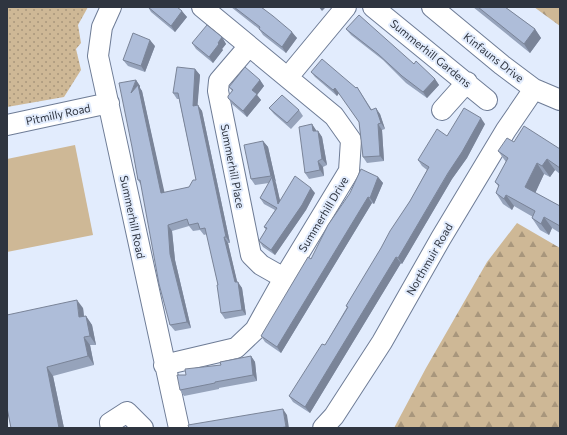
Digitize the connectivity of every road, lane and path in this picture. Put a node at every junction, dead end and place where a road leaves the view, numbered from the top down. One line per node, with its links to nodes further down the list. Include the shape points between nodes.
1 (111, 7): 12 (street, Summerhill Road, via 102,28 98,56)
2 (202, 7): 6 (street, Summerhill Drive)
3 (346, 7): 7 (street)
4 (373, 7): 8 (street, Summerhill Gardens)
5 (432, 7): 9 (street, Kinfauns Drive)
6 (248, 46): 7 (street, Summerhill Drive); 15 (street, Summerhill Place, via 219,81 218,91 251,255 261,265)
7 (288, 77): 15 (street, Summerhill Drive, via 334,116 351,140 349,171)
8 (467, 82): 10 (street, Summerhill Gardens); 13 (street)
9 (534, 89): 11 (street, Kinfauns Drive); 20 (street, Northmuir Road, via 506,130 441,238 382,342 334,416)
10 (487, 100)
11 (560, 100)
12 (109, 103): 14 (street, Pitmilly Road); 16 (street, Summerhill Road)
13 (442, 110)
14 (7, 125)
15 (284, 278): 16 (street, Summerhill Drive, via 255,330 236,348)
16 (164, 365): 19 (street, Summerhill Road)
17 (111, 428): 18 (street, via 110,423 127,412)
18 (143, 428)
19 (179, 428)
20 (323, 428)

